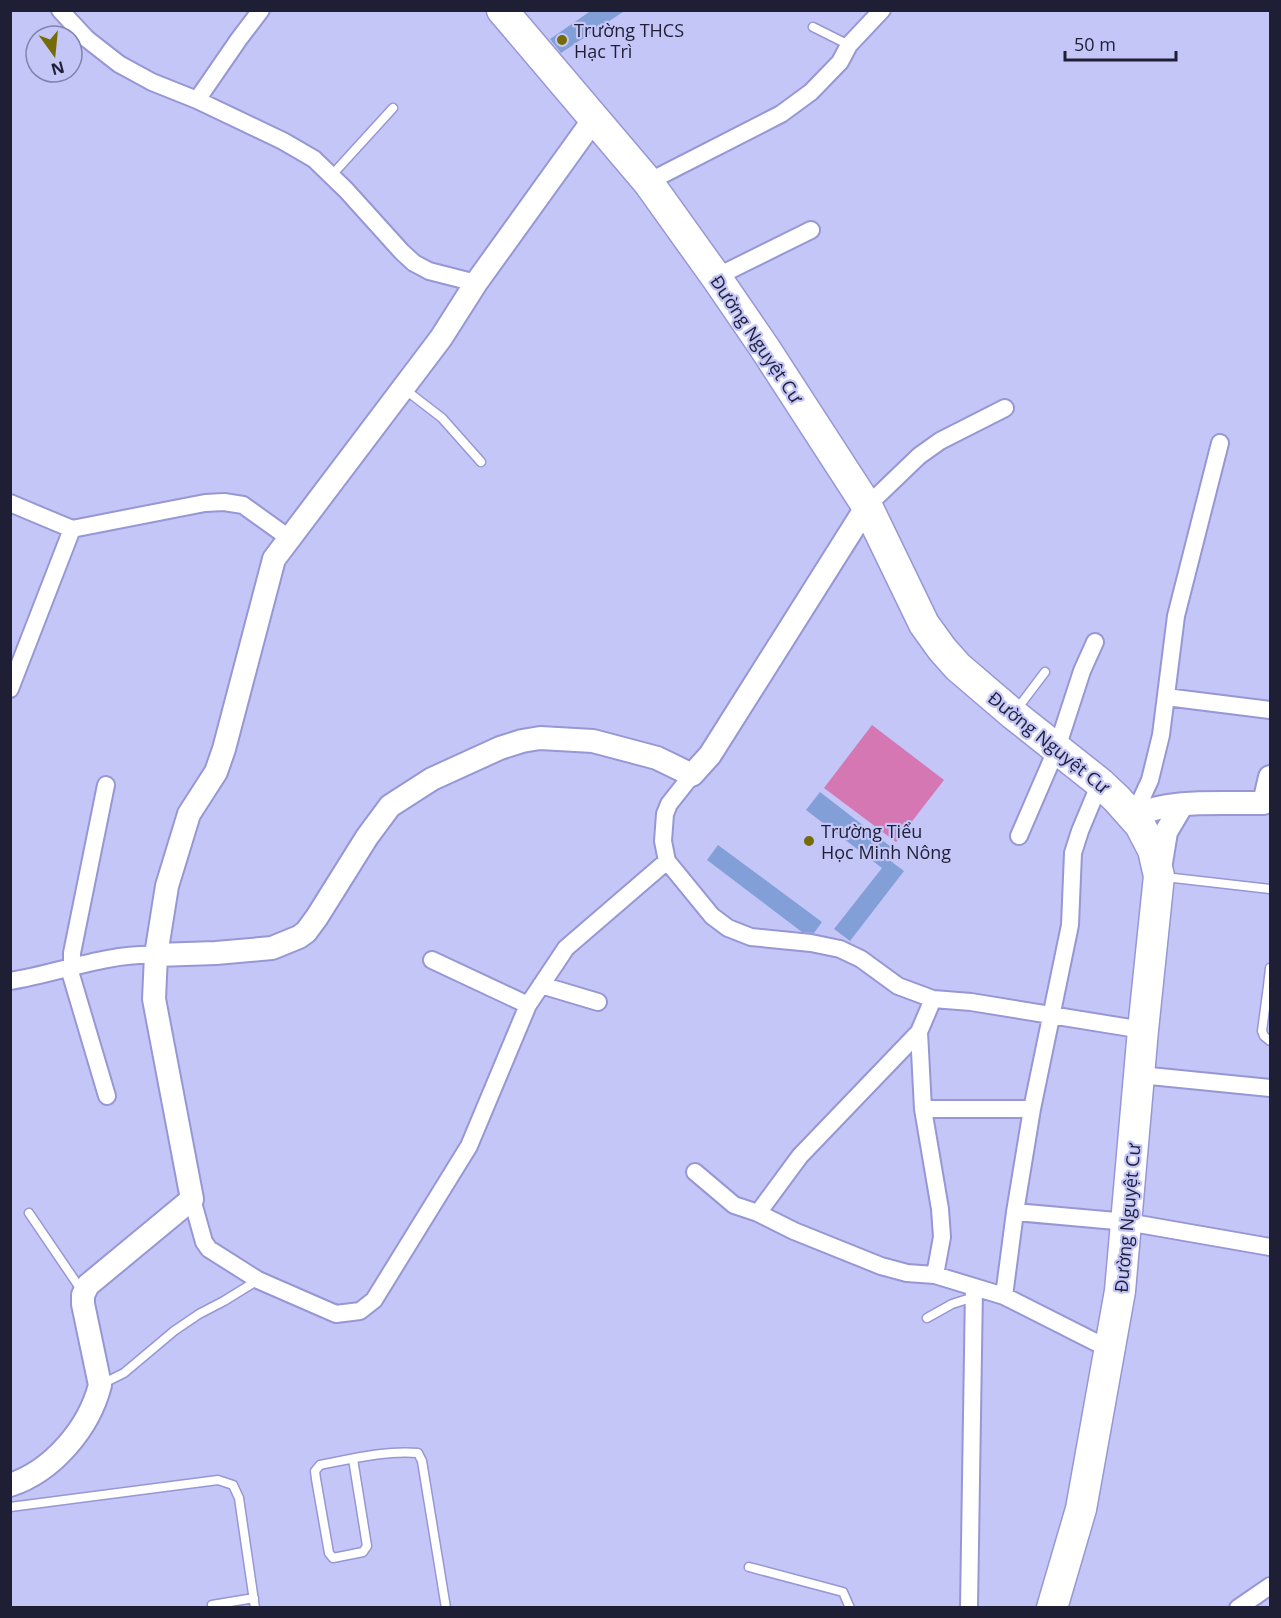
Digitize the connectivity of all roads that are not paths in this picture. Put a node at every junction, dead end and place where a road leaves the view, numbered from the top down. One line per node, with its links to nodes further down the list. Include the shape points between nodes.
1 (60, 10): 7 (street, via 87,39 119,64)
2 (261, 10): 7 (street)
3 (502, 10): 9 (highway, Đường Nguyệt Cư)
4 (882, 10): 6 (street)
5 (813, 27): 6 (lane)
6 (849, 45): 11 (street, via 840,62 811,92 781,114)
7 (197, 100): 10 (street, via 283,141 314,159)
8 (393, 108): 10 (lane)
9 (594, 119): 11 (highway, Đường Nguyệt Cư); 14 (street)
10 (331, 176): 14 (street, via 414,263 429,271)
11 (648, 182): 13 (highway, Đường Nguyệt Cư)
12 (810, 231): 13 (street)
13 (716, 277): 20 (highway, Đường Nguyệt Cư)
14 (476, 283): 15 (street, via 441,338)
15 (402, 388): 18 (lane, via 442,418); 22 (street)
16 (1005, 408): 20 (street, via 940,441)
17 (1220, 443): 26 (street, via 1176,616)
18 (481, 462)
19 (10, 503): 21 (street)
20 (867, 506): 28 (highway, Đường Nguyệt Cư, via 924,624 958,667); 30 (street, via 710,755)
21 (72, 529): 22 (street, via 224,502 249,507); 25 (street)
22 (289, 538): 41 (street, via 274,559 216,772 189,814 167,886)
23 (1095, 642): 29 (street)
24 (1045, 672): 28 (lane)
25 (10, 688)
26 (1166, 697): 27 (street); 36 (street, via 1150,780)
27 (1270, 710)
28 (1013, 714): 29 (highway, Đường Nguyệt Cư)
29 (1057, 748): 32 (highway, Đường Nguyệt Cư); 37 (street)
30 (692, 775): 38 (street, via 664,814); 41 (street, via 657,758 593,741 540,738 500,748 432,779 390,806 317,917 299,937 273,948)
31 (1270, 777): 34 (street)
32 (1100, 783): 36 (highway, Đường Nguyệt Cư); 51 (street, via 1073,853 1070,926)
33 (106, 785): 43 (street)
34 (1267, 803): 35 (street)
35 (1182, 805): 36 (street, via 1156,808); 39 (street, via 1166,832)
36 (1133, 817): 39 (highway, Đường Nguyệt Cư, via 1153,850)
37 (1019, 836)
38 (667, 861): 46 (street, via 566,948); 48 (street, via 712,916 728,928 751,937 840,949 898,986)
39 (1159, 876): 40 (lane); 52 (highway, Đường Nguyệt Cư)
40 (1270, 889)
41 (156, 955): 43 (street, via 117,957); 61 (street, via 154,999)
42 (432, 960): 50 (street)
43 (71, 968): 45 (street); 57 (street)
44 (1270, 968): 47 (lane)
45 (10, 981)
46 (541, 985): 49 (street); 50 (street)
47 (1269, 986): 54 (lane, via 1262,1031)
48 (933, 999): 51 (street); 53 (street)
49 (598, 1002)
50 (528, 1005): 68 (street, via 469,1146 374,1300 360,1311 336,1314)
51 (1052, 1015): 52 (street); 59 (street)
52 (1143, 1030): 55 (highway, Đường Nguyệt Cư)
53 (919, 1032): 58 (street); 64 (street, via 800,1156)
54 (1270, 1041)
55 (1140, 1075): 56 (street); 65 (highway, Đường Nguyệt Cư)
56 (1270, 1088)
57 (107, 1096)
58 (923, 1109): 59 (street); 67 (street, via 940,1209 942,1237)
59 (1032, 1109): 62 (street)
60 (695, 1172): 64 (street, via 734,1205)
61 (192, 1199): 68 (street, via 209,1249); 69 (street, via 88,1285)
62 (1015, 1212): 65 (street); 71 (street)
63 (29, 1213): 69 (lane)
64 (758, 1213): 67 (street, via 880,1266)
65 (1127, 1222): 66 (street); 73 (highway, Đường Nguyệt Cư)
66 (1270, 1247)
67 (935, 1275): 70 (street)
68 (258, 1280): 74 (lane, via 199,1314 124,1373)
69 (84, 1293): 74 (street, via 83,1307)
70 (974, 1293): 71 (street); 72 (lane); 85 (street)
71 (1004, 1296): 73 (street)
72 (927, 1318)
73 (1111, 1350): 86 (highway, Đường Nguyệt Cư, via 1081,1509)
74 (100, 1385): 76 (street, via 91,1410 68,1444 51,1462)
75 (353, 1459): 75 (lane, via 367,1546 363,1552 333,1558 315,1471 320,1465); 83 (lane, via 418,1453)
76 (10, 1485)
77 (10, 1507): 80 (lane, via 219,1480 233,1485 239,1498)
78 (749, 1568): 84 (lane, via 843,1592)
79 (1270, 1586): 87 (street)
80 (254, 1598): 81 (lane); 82 (lane)
81 (212, 1605)
82 (255, 1608)
83 (446, 1608)
84 (850, 1608)
85 (969, 1608)
86 (1052, 1608)
87 (1238, 1608)

